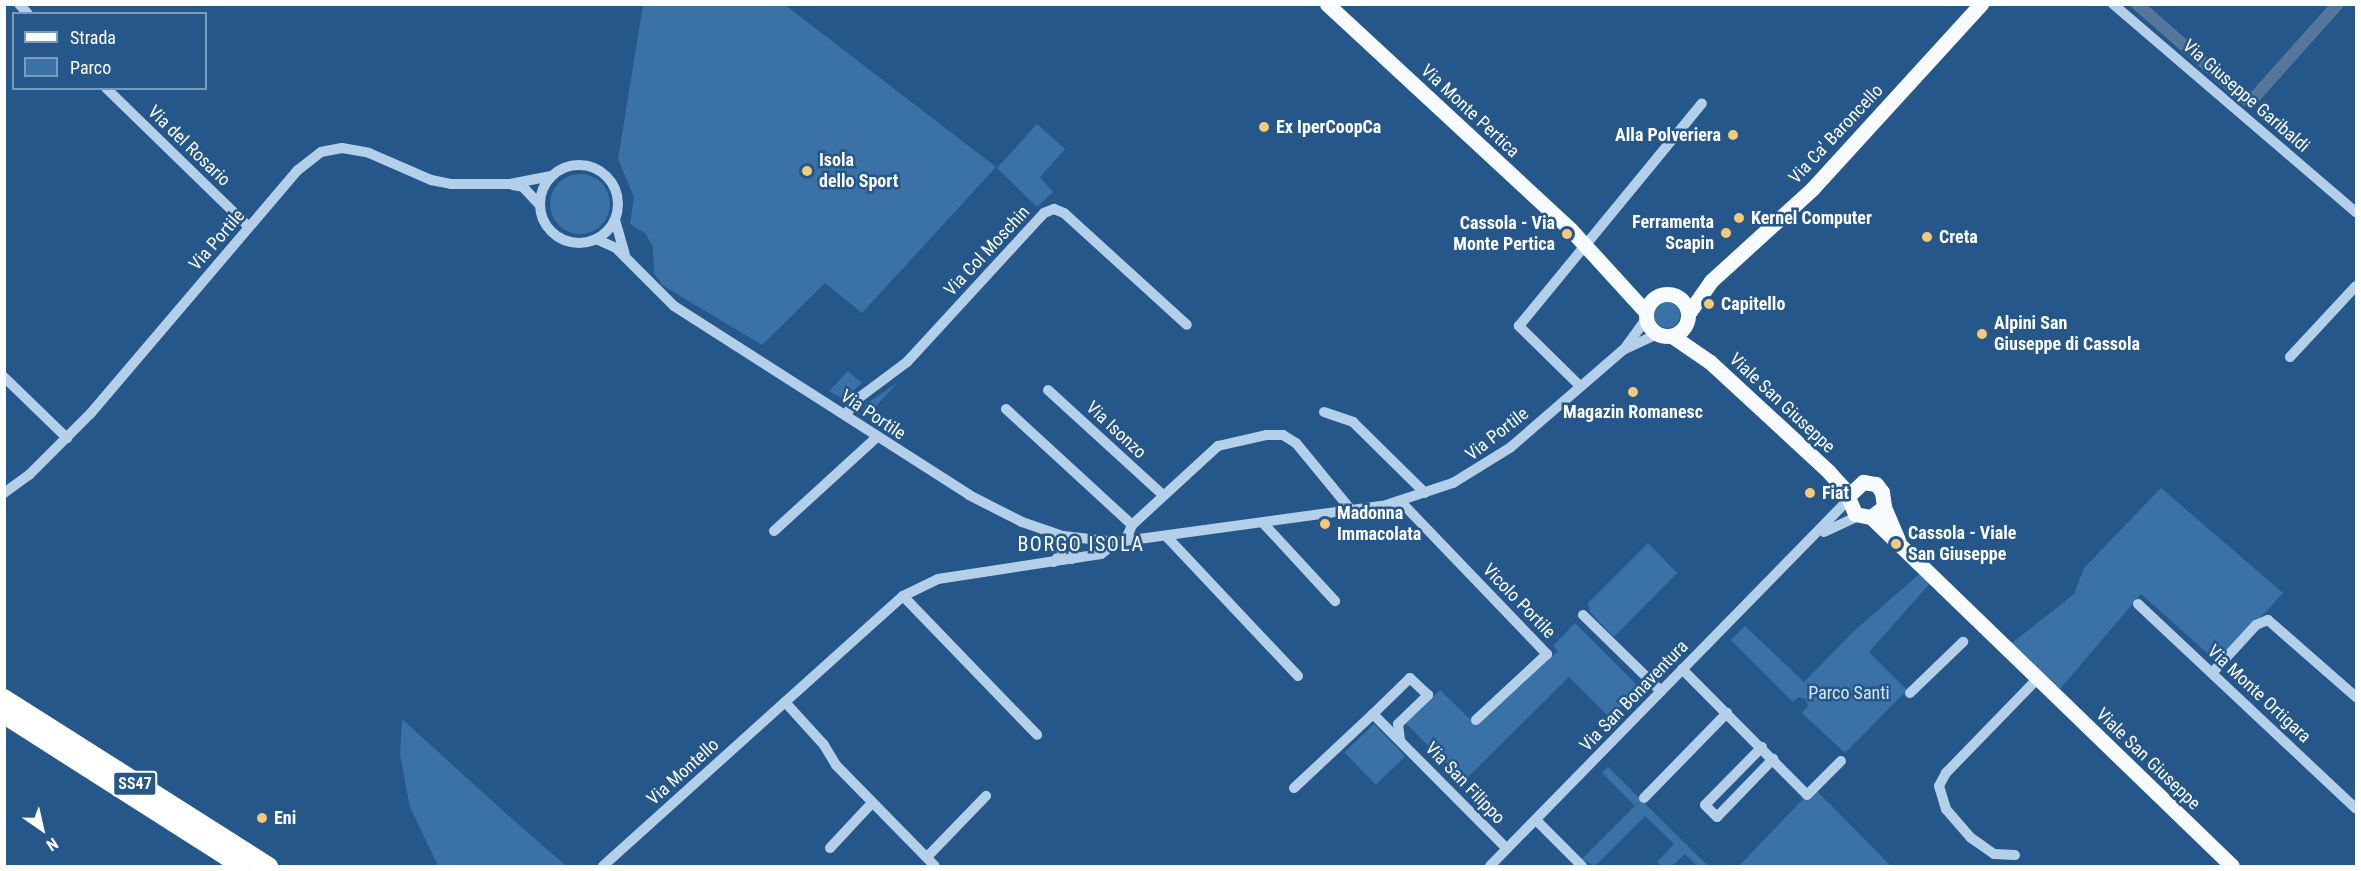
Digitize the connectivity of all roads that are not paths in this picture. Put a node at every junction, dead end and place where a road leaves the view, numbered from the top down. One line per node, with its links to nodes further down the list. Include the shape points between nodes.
1 (1327, 4): 13 (main road, Via Monte Pertica)
2 (1981, 4): 16 (main road, Via Ca' Baroncello, via 1820,181)
3 (2113, 4): 9 (street, Via Giuseppe Garibaldi)
4 (108, 90): 11 (street, Via del Rosario)
5 (1702, 103): 13 (street)
6 (551, 176): 7 (street, Via Portile); 8 (street); 10 (street, via 574,165 598,170 617,194)
7 (510, 184): 8 (street, via 524,187); 11 (street, Via Portile, via 451,184 431,180 369,153 332,149 321,152 298,171)
8 (540, 205): 12 (street, via 545,224 564,240 586,243)
9 (2356, 212)
10 (615, 220): 12 (street); 14 (street, Via Portile)
11 (249, 227): 34 (street, Via Portile)
12 (597, 239): 14 (street, Via Portile, via 616,248)
13 (1588, 246): 15 (main road, Via Monte Pertica); 28 (street, via 1519,326)
14 (629, 262): 32 (street, Via Portile, via 674,306)
15 (1620, 280): 18 (main road, Via Monte Pertica); 20 (main road, Via Monte Pertica)
16 (1711, 281): 19 (main road, Via Ca' Baroncello); 21 (main road, Via Ca' Baroncello)
17 (2356, 286): 25 (street)
18 (1660, 295): 19 (main road); 20 (main road)
19 (1676, 296): 21 (main road)
20 (1646, 315): 23 (main road); 24 (street, Via Portile)
21 (1688, 316): 23 (main road, via 1684,328); 26 (main road, Viale San Giuseppe, via 1696,342)
22 (1187, 325): 32 (street, Via Col Moschin, via 1064,213 1054,209 1039,218 907,363 860,396)
23 (1665, 335): 24 (street, Via Portile); 26 (main road, Viale San Giuseppe)
24 (1623, 350): 28 (street, Via Portile)
25 (2290, 357)
26 (1710, 362): 37 (main road, Viale San Giuseppe)
27 (4, 377): 34 (street)
28 (1580, 386): 36 (street, Via Portile, via 1486,466)
29 (1048, 390): 38 (street, Via Isonzo)
30 (1006, 410): 44 (street)
31 (1324, 412): 36 (street, via 1353,422)
32 (845, 415): 33 (street, Via Portile)
33 (877, 437): 45 (street); 46 (street, Via Portile, via 969,495 1022,522)
34 (67, 438): 35 (street, Via Portile)
35 (4, 493)
36 (1425, 493): 39 (street, Via Portile)
37 (1852, 493): 40 (main road, Viale San Giuseppe, via 1876,484 1884,496); 42 (main road, Viale San Giuseppe); 51 (street, Via San Bonaventura)
38 (1162, 494): 41 (street, via 1218,446 1232,440 1249,442 1266,435 1283,435 1296,443); 44 (street)
39 (1401, 502): 41 (street, Via Portile); 71 (street, Vicolo Portile, via 1547,654)
40 (1884, 507): 42 (main road); 50 (main road, Viale San Giuseppe)
41 (1351, 510): 43 (street, Via Portile)
42 (1865, 517): 50 (main road, Viale San Giuseppe); 51 (street, Via San Bonaventura, via 1835,525)
43 (1264, 524): 47 (street, Via Portile); 55 (street)
44 (1131, 525): 49 (street)
45 (774, 531)
46 (1063, 536): 48 (street, Via Portile); 53 (street, via 1061,553)
47 (1167, 537): 49 (street, Via Portile); 61 (street)
48 (1078, 538): 49 (street, Via Portile); 52 (street)
49 (1121, 541): 52 (street, Via Montello, via 1101,554)
50 (1899, 542): 62 (main road, Viale San Giuseppe)
51 (1802, 548): 59 (street, Via San Bonaventura)
52 (1072, 559): 53 (street, Via Montello)
53 (1054, 562): 54 (street, Via Montello, via 938,579)
54 (903, 596): 67 (street, Via Montello); 72 (street)
55 (1335, 601)
56 (2138, 604): 60 (street, Via Monte Ortigara)
57 (1583, 615): 63 (street)
58 (1963, 642): 64 (street)
59 (1682, 669): 63 (street, Via San Bonaventura); 68 (street)
60 (2212, 673): 65 (street, via 2256,625 2268,620); 81 (street, Via Monte Ortigara)
61 (1298, 676)
62 (2037, 679): 85 (street, via 1946,773 1939,786 1947,809 1971,838 1994,854); 93 (main road, Viale San Giuseppe)
63 (1661, 692): 82 (street, Via San Bonaventura)
64 (1910, 693)
65 (2356, 697)
66 (4, 698): 88 (highway, SS47)
67 (785, 702): 80 (street); 89 (street, Via Montello)
68 (1727, 713): 74 (street); 79 (street)
69 (1373, 714): 73 (street, Via San Filippo); 73 (street, Via San Filippo, via 1410,678 1428,695 1398,724); 77 (street)
70 (4, 715): 87 (highway, SS47)
71 (1476, 720)
72 (1037, 735)
73 (1400, 740): 84 (street, Via San Filippo)
74 (1762, 747): 75 (street); 75 (street, via 1705,806 1717,817)
75 (1773, 759): 76 (street, via 1807,795)
76 (1841, 761)
77 (1294, 788)
78 (986, 796): 86 (street)
79 (1644, 798)
80 (872, 803): 83 (street); 86 (street)
81 (2356, 809)
82 (1536, 820): 84 (street, Via San Bonaventura); 92 (street)
83 (830, 848)
84 (1507, 849): 91 (street, Via San Bonaventura)
85 (2015, 855)
86 (927, 857): 90 (street)
87 (241, 867)
88 (269, 867)
89 (603, 867)
90 (935, 867)
91 (1490, 867)
92 (1582, 867)
93 (2232, 867)

